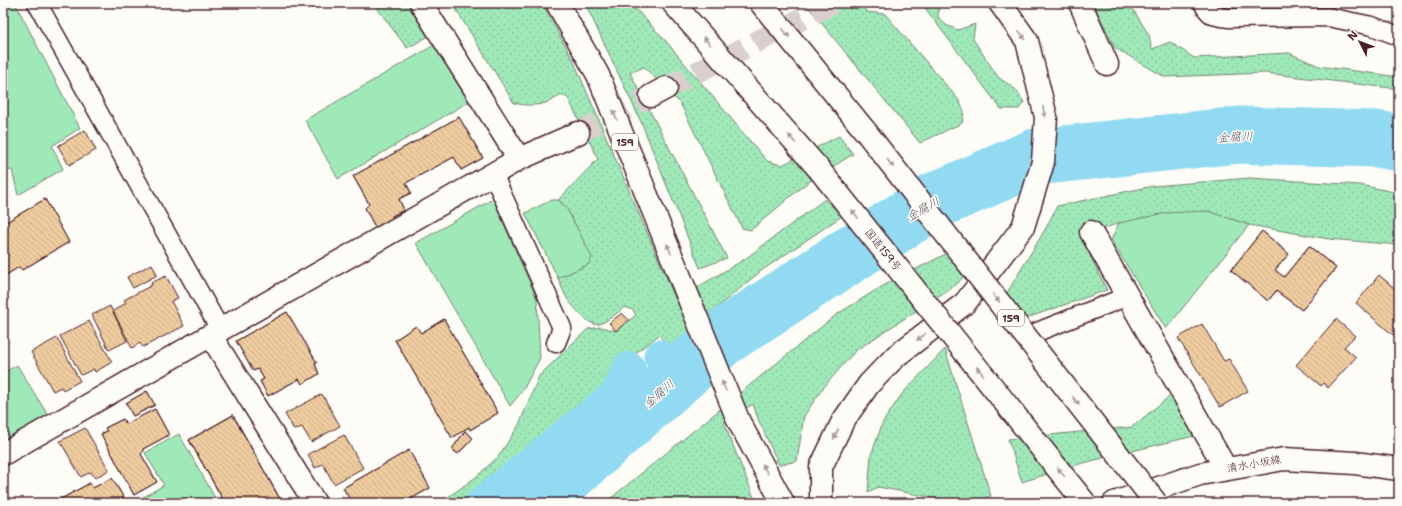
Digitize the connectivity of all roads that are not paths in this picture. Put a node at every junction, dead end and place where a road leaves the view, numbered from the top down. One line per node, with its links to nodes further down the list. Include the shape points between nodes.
1 (37, 3): 17 (lane)
2 (421, 3): 12 (main road)
3 (557, 3): 23 (main road, 159, one-way to 3, via 739,422 598,75)
4 (673, 3): 25 (main road, 国道159号, one-way to 4, bridge, via 818,168)
5 (761, 3): 27 (main road, 159, one-way to 27, bridge, via 866,132)
6 (1000, 3): 24 (main road, one-way to 24, via 1027,41 1046,117 1043,162 1023,227 965,303 896,356 869,384 843,421 820,467)
7 (1080, 3): 10 (main road)
8 (1203, 3): 9 (lane, via 1207,12 1214,16 1328,17 1372,26)
9 (1399, 36)
10 (1107, 64)
11 (578, 133): 12 (main road)
12 (519, 159): 13 (main road)
13 (493, 174): 17 (main road); 18 (lane, via 562,328)
14 (1091, 232): 15 (main road)
15 (1128, 296): 16 (lane); 20 (main road)
16 (1037, 332)
17 (216, 334): 19 (main road); 22 (main road)
18 (556, 343)
19 (3, 454)
20 (1226, 469): 21 (main road, 清水小坂線, via 1284,459 1355,463); 26 (main road, 清水小坂線, via 1200,474)
21 (1399, 469)
22 (315, 503)
23 (783, 503)
24 (821, 503)
25 (1085, 503)
26 (1114, 503)
27 (1156, 503)

